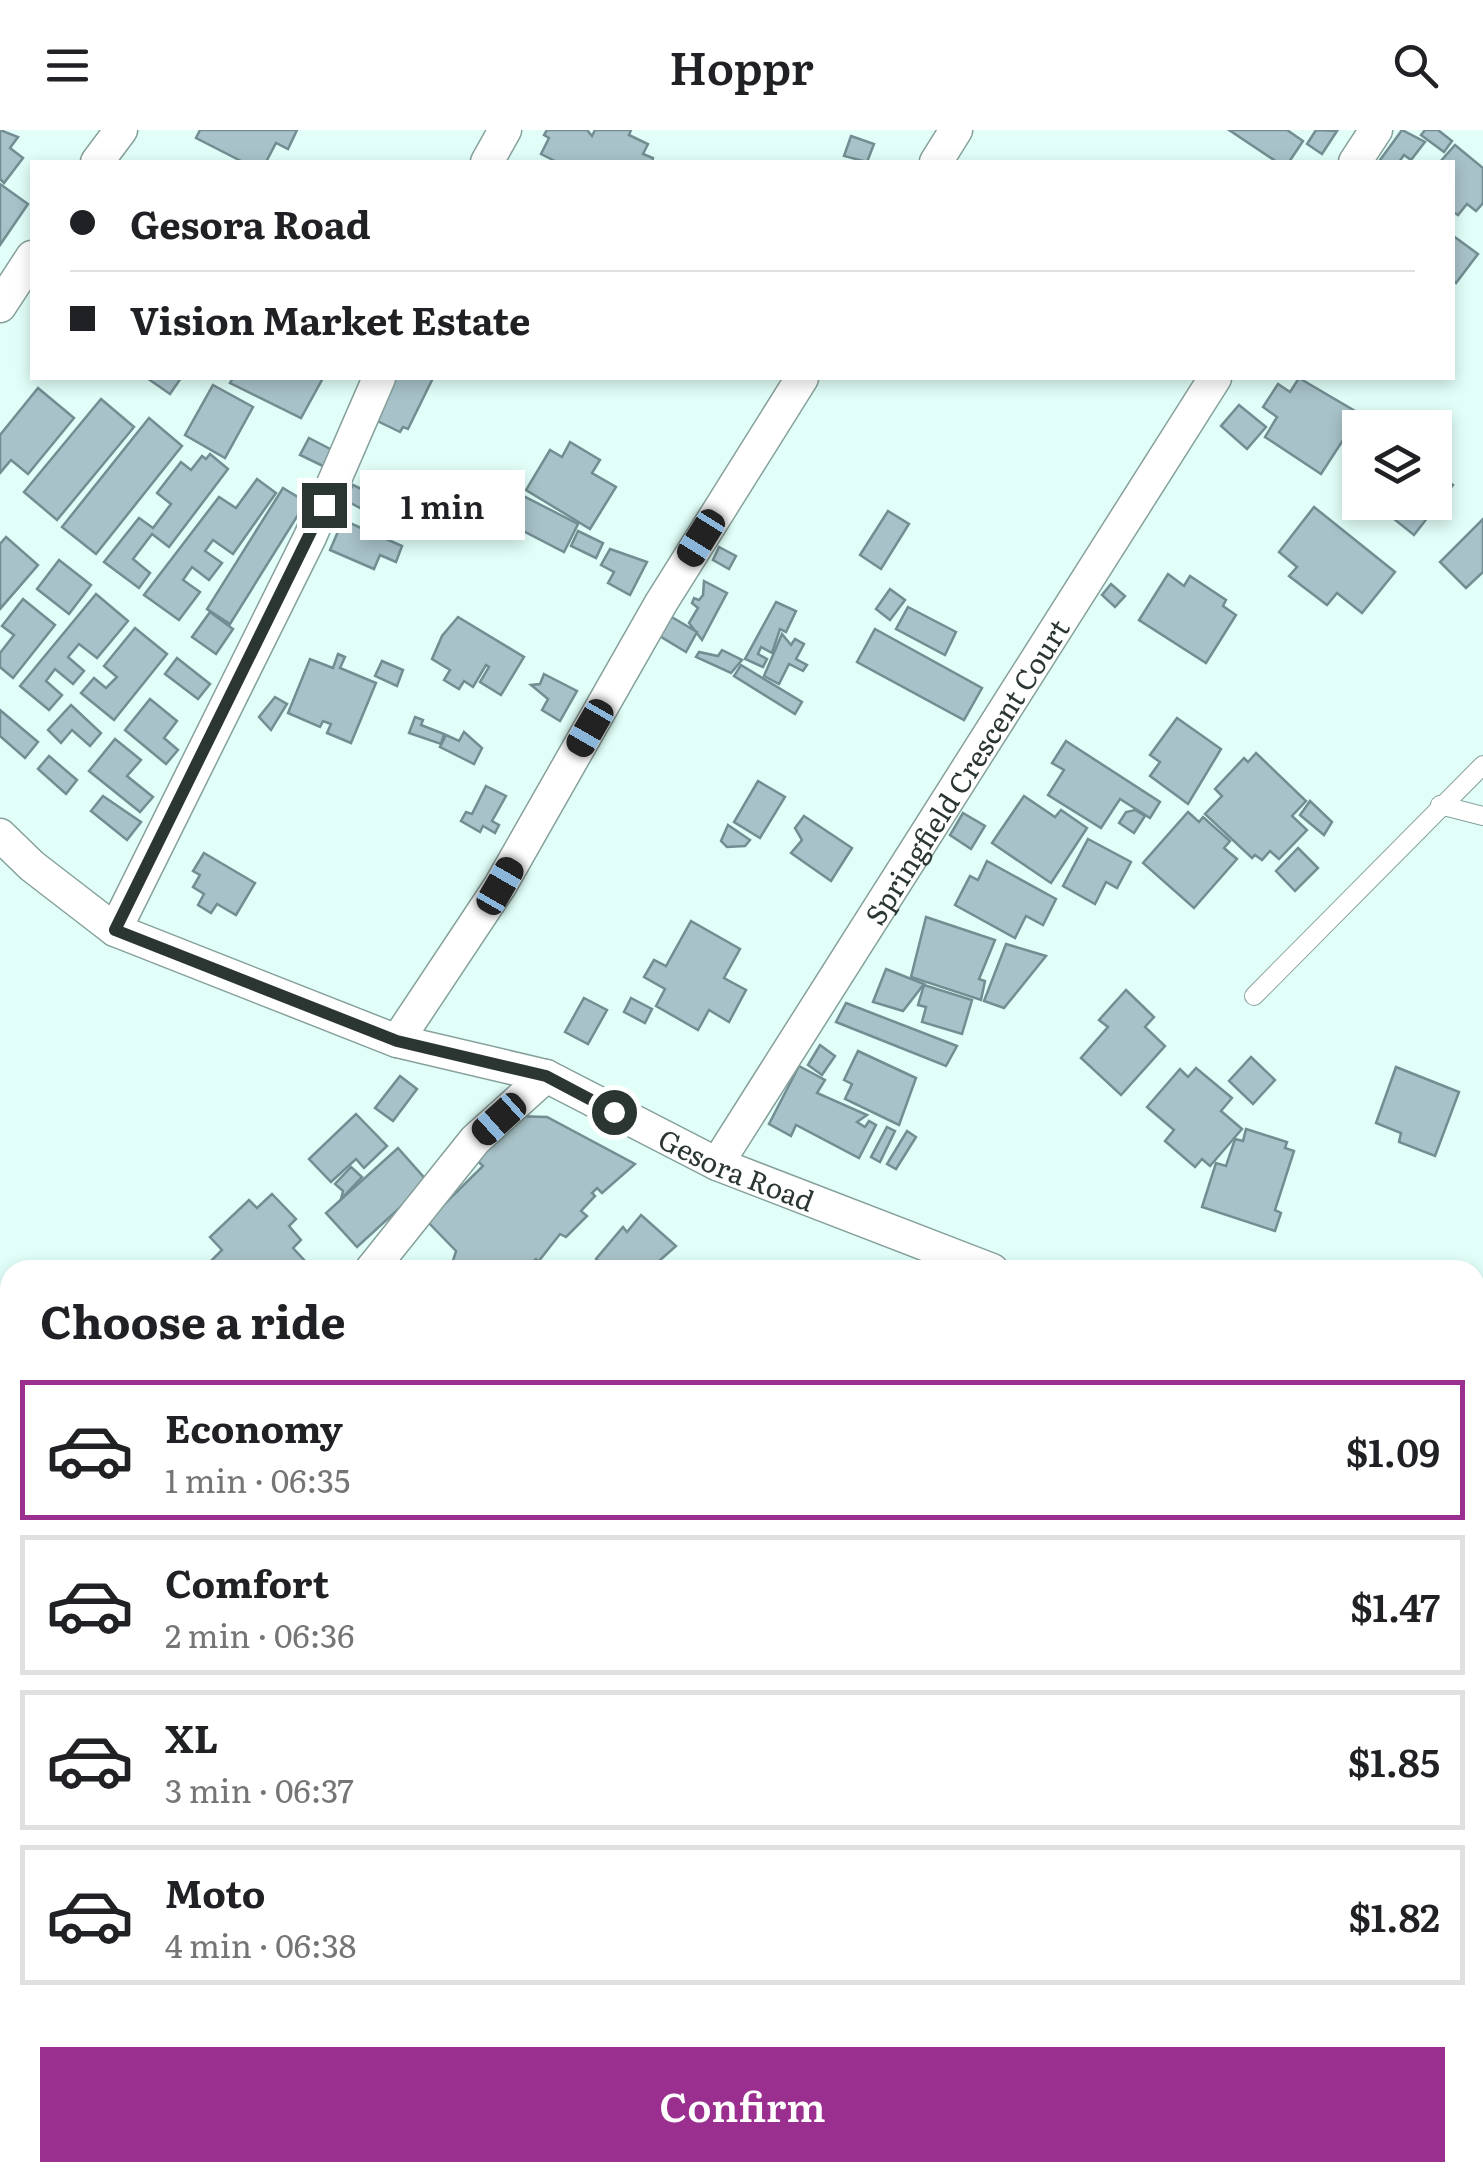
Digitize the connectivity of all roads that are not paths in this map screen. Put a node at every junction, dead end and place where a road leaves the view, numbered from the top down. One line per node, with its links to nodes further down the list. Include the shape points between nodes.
1 (120, 130): 5 (street)
2 (504, 130): 6 (street)
3 (956, 130): 7 (street)
4 (1376, 130): 8 (street)
5 (98, 160)
6 (488, 160)
7 (937, 160)
8 (1355, 160)
9 (30, 261): 10 (street)
10 (0, 306)
11 (378, 380): 18 (street, via 310,537)
12 (801, 380): 20 (street, via 661,603 500,886)
13 (1215, 380): 22 (street, Springfield Crescent Court)
14 (1483, 765): 15 (lane)
15 (1440, 805): 16 (lane); 19 (lane)
16 (1483, 816)
17 (0, 835): 18 (street, Gesora Road)
18 (115, 930): 20 (street, Gesora Road)
19 (1254, 996)
20 (397, 1041): 21 (street, Gesora Road)
21 (546, 1076): 22 (street, Gesora Road); 23 (street, via 475,1140)
22 (717, 1164): 24 (street, Gesora Road)
23 (378, 1260)
24 (966, 1260)

